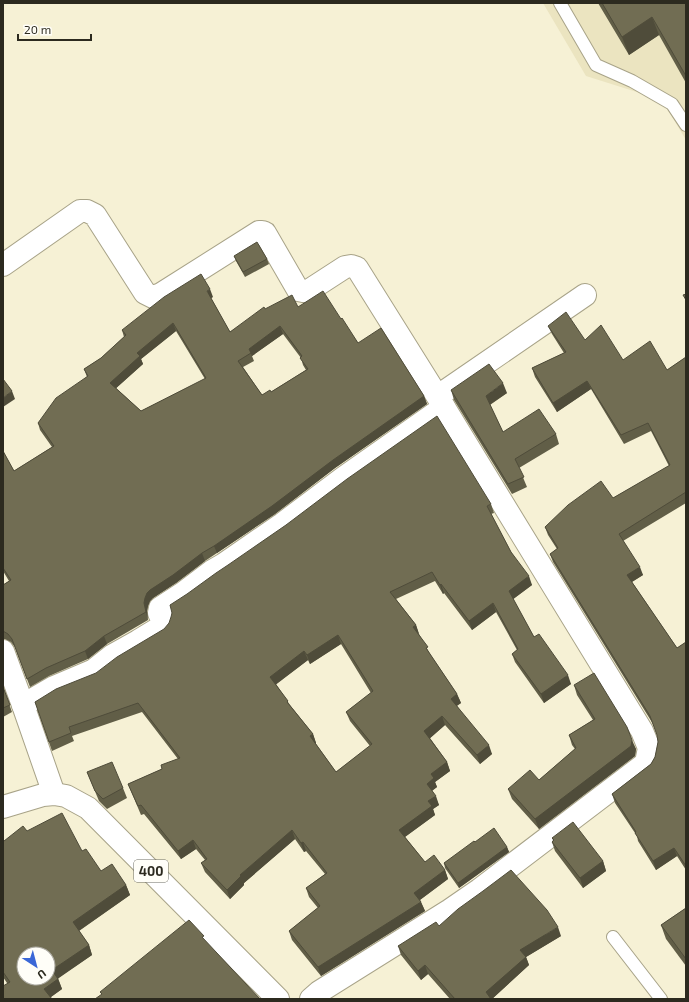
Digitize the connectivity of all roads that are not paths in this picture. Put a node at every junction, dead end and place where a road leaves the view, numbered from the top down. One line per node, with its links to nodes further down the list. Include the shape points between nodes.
1 (560, 3): 2 (lane, via 596,65 632,81 672,104)
2 (686, 125)
3 (3, 265): 5 (street, via 80,211 87,211 95,215 145,293 153,297 254,234 262,232 265,233 298,290 308,291 345,267 357,268)
4 (585, 295): 5 (street)
5 (441, 401): 7 (street, via 282,524 160,608 159,613 163,622 161,627 113,655 94,670 54,687); 12 (street, via 642,731 649,748 646,763 479,890)
6 (3, 651): 7 (street)
7 (23, 705): 8 (street)
8 (54, 794): 9 (street, 400); 11 (street, 400, via 66,796 88,808)
9 (3, 807)
10 (613, 937): 13 (lane)
11 (278, 999)
12 (311, 999)
13 (661, 999)

